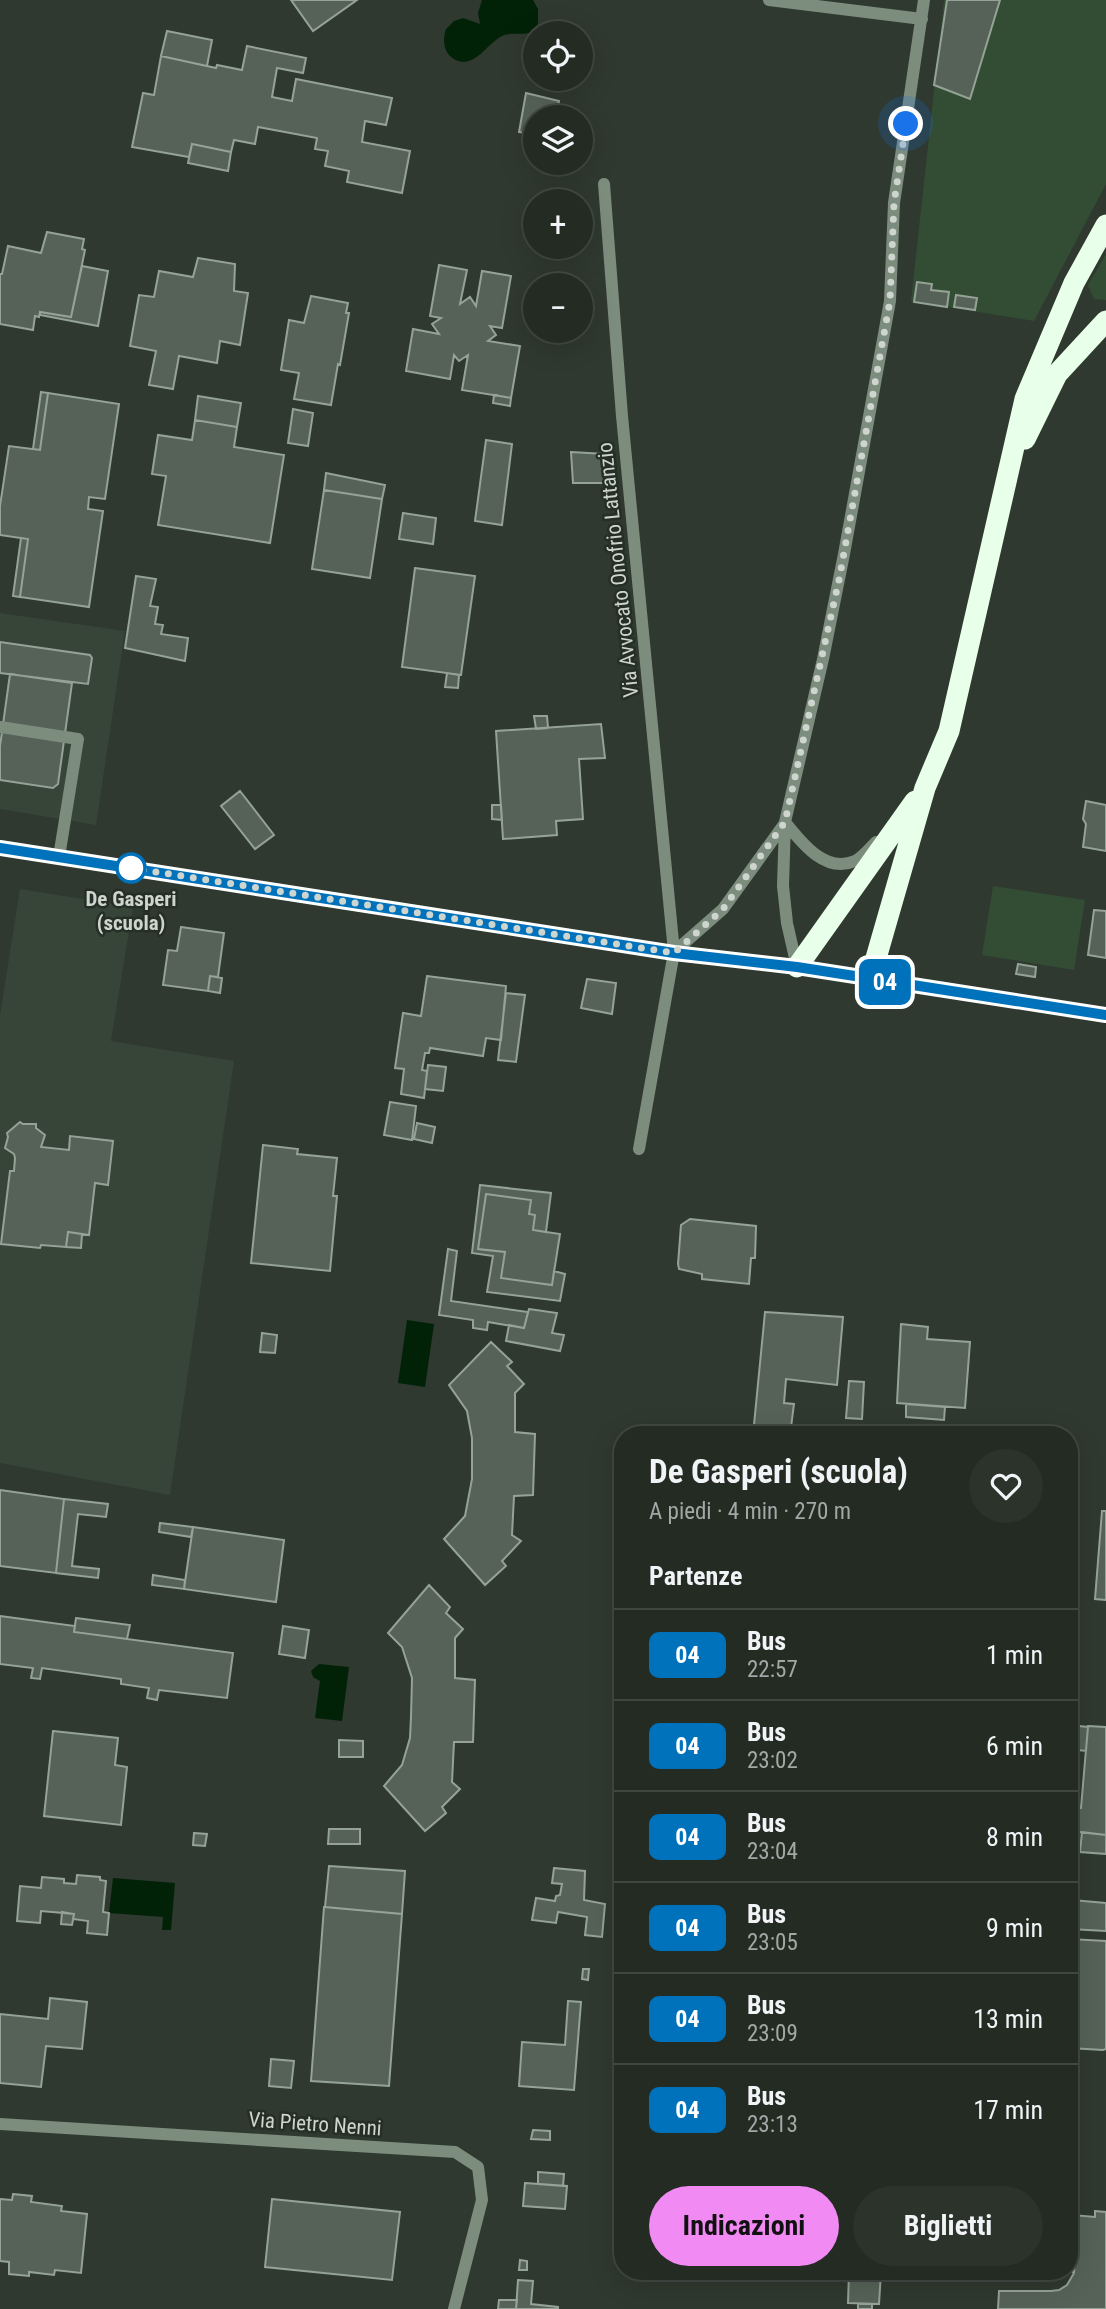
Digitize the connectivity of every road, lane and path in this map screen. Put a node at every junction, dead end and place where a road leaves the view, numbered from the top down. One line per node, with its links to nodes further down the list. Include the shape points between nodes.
1 (769, 0): 3 (street)
2 (924, 0): 3 (street)
3 (922, 19): 10 (street, via 894,203 890,301 836,593)
4 (604, 184): 13 (street, Via Avvocato Onofrio Lattanzio)
5 (1106, 225): 7 (highway, via 1074,283 1025,399)
6 (1106, 321): 7 (highway, via 1057,374)
7 (1010, 469): 9 (highway, via 949,731)
8 (0, 726): 12 (street, via 78,739)
9 (925, 788): 10 (street, via 855,861 821,859 804,847); 14 (highway); 15 (highway)
10 (785, 822): 13 (street, via 723,909); 14 (street, via 783,886)
11 (0, 848): 12 (street)
12 (59, 857): 13 (street)
13 (674, 953): 14 (street); 17 (street, Via Avvocato Onofrio Lattanzio)
14 (797, 967): 15 (street)
15 (870, 979): 16 (street)
16 (1106, 1015)
17 (639, 1149)
18 (0, 2124): 19 (street, Via Pietro Nenni, via 455,2152 478,2167 482,2200)
19 (454, 2309)

